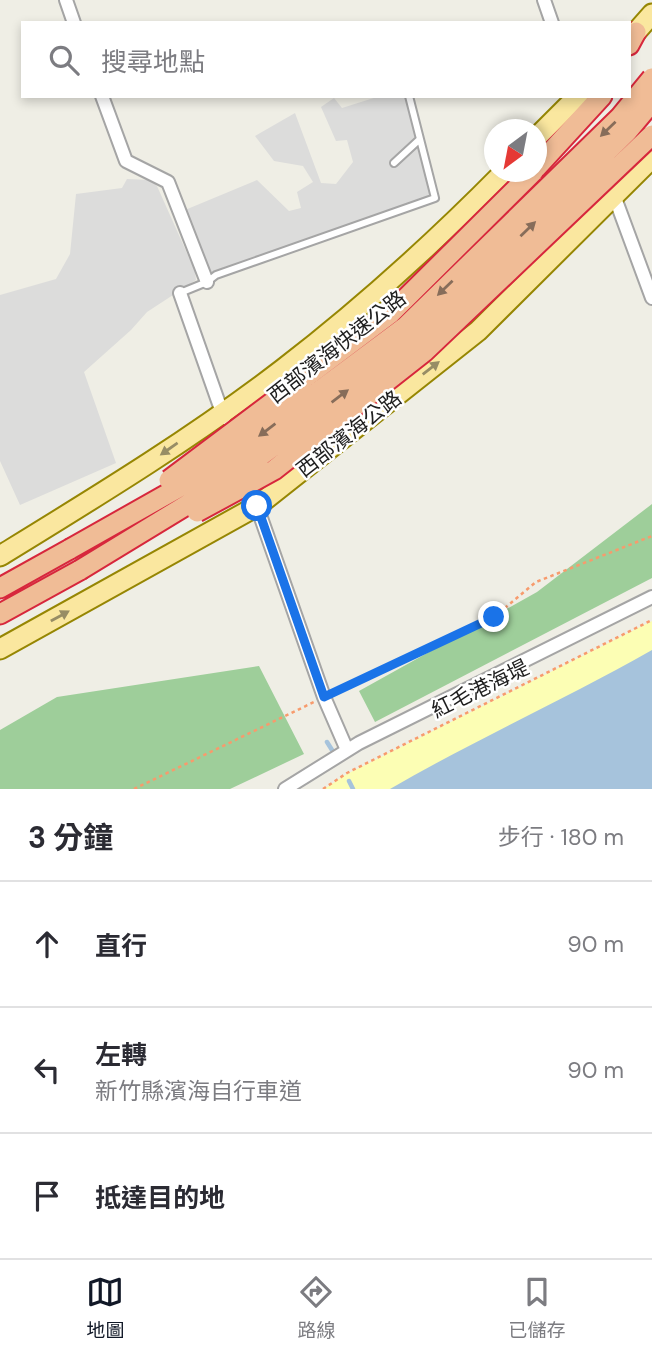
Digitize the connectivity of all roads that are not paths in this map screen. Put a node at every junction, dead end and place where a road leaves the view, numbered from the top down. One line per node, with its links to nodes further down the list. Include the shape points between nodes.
1 (66, 0): 4 (street)
2 (544, 0): 5 (street)
3 (652, 14): 6 (main road)
4 (73, 21)
5 (551, 21)
6 (632, 39)
7 (652, 78): 27 (highway, 西部濱海快速公路, one-way to 27, bridge, via 620,117 406,326 224,462)
8 (103, 98): 22 (street, via 126,161 168,182)
9 (410, 98): 15 (lane)
10 (576, 98): 13 (main road)
11 (600, 98): 16 (highway)
12 (652, 102): 29 (highway, 西部濱海快速公路, one-way to 12, bridge, via 231,478 411,343 627,132)
13 (547, 128)
14 (652, 135): 29 (highway, bridge, via 424,352 274,470)
15 (420, 139): 18 (lane); 22 (lane, via 435,198)
16 (547, 157)
17 (652, 158): 21 (main road, 西部濱海公路)
18 (394, 163)
19 (494, 182): 25 (main road, via 441,236 283,369)
20 (523, 182): 27 (highway, bridge, via 390,314 215,448)
21 (615, 198): 24 (street); 26 (main road, 西部濱海公路, one-way to 21, via 478,331)
22 (207, 282): 23 (lane)
23 (180, 293): 25 (street)
24 (652, 298)
25 (222, 412): 26 (street); 28 (main road, one-way to 28, via 117,485)
26 (257, 506): 33 (main road, 西部濱海公路, one-way to 26); 34 (street)
27 (70, 549): 30 (highway, 西部濱海快速公路)
28 (0, 556)
29 (80, 570): 32 (highway, 西部濱海快速公路)
30 (0, 588)
31 (652, 597): 34 (street)
32 (0, 614)
33 (0, 649)
34 (347, 750): 35 (street)
35 (285, 789)

